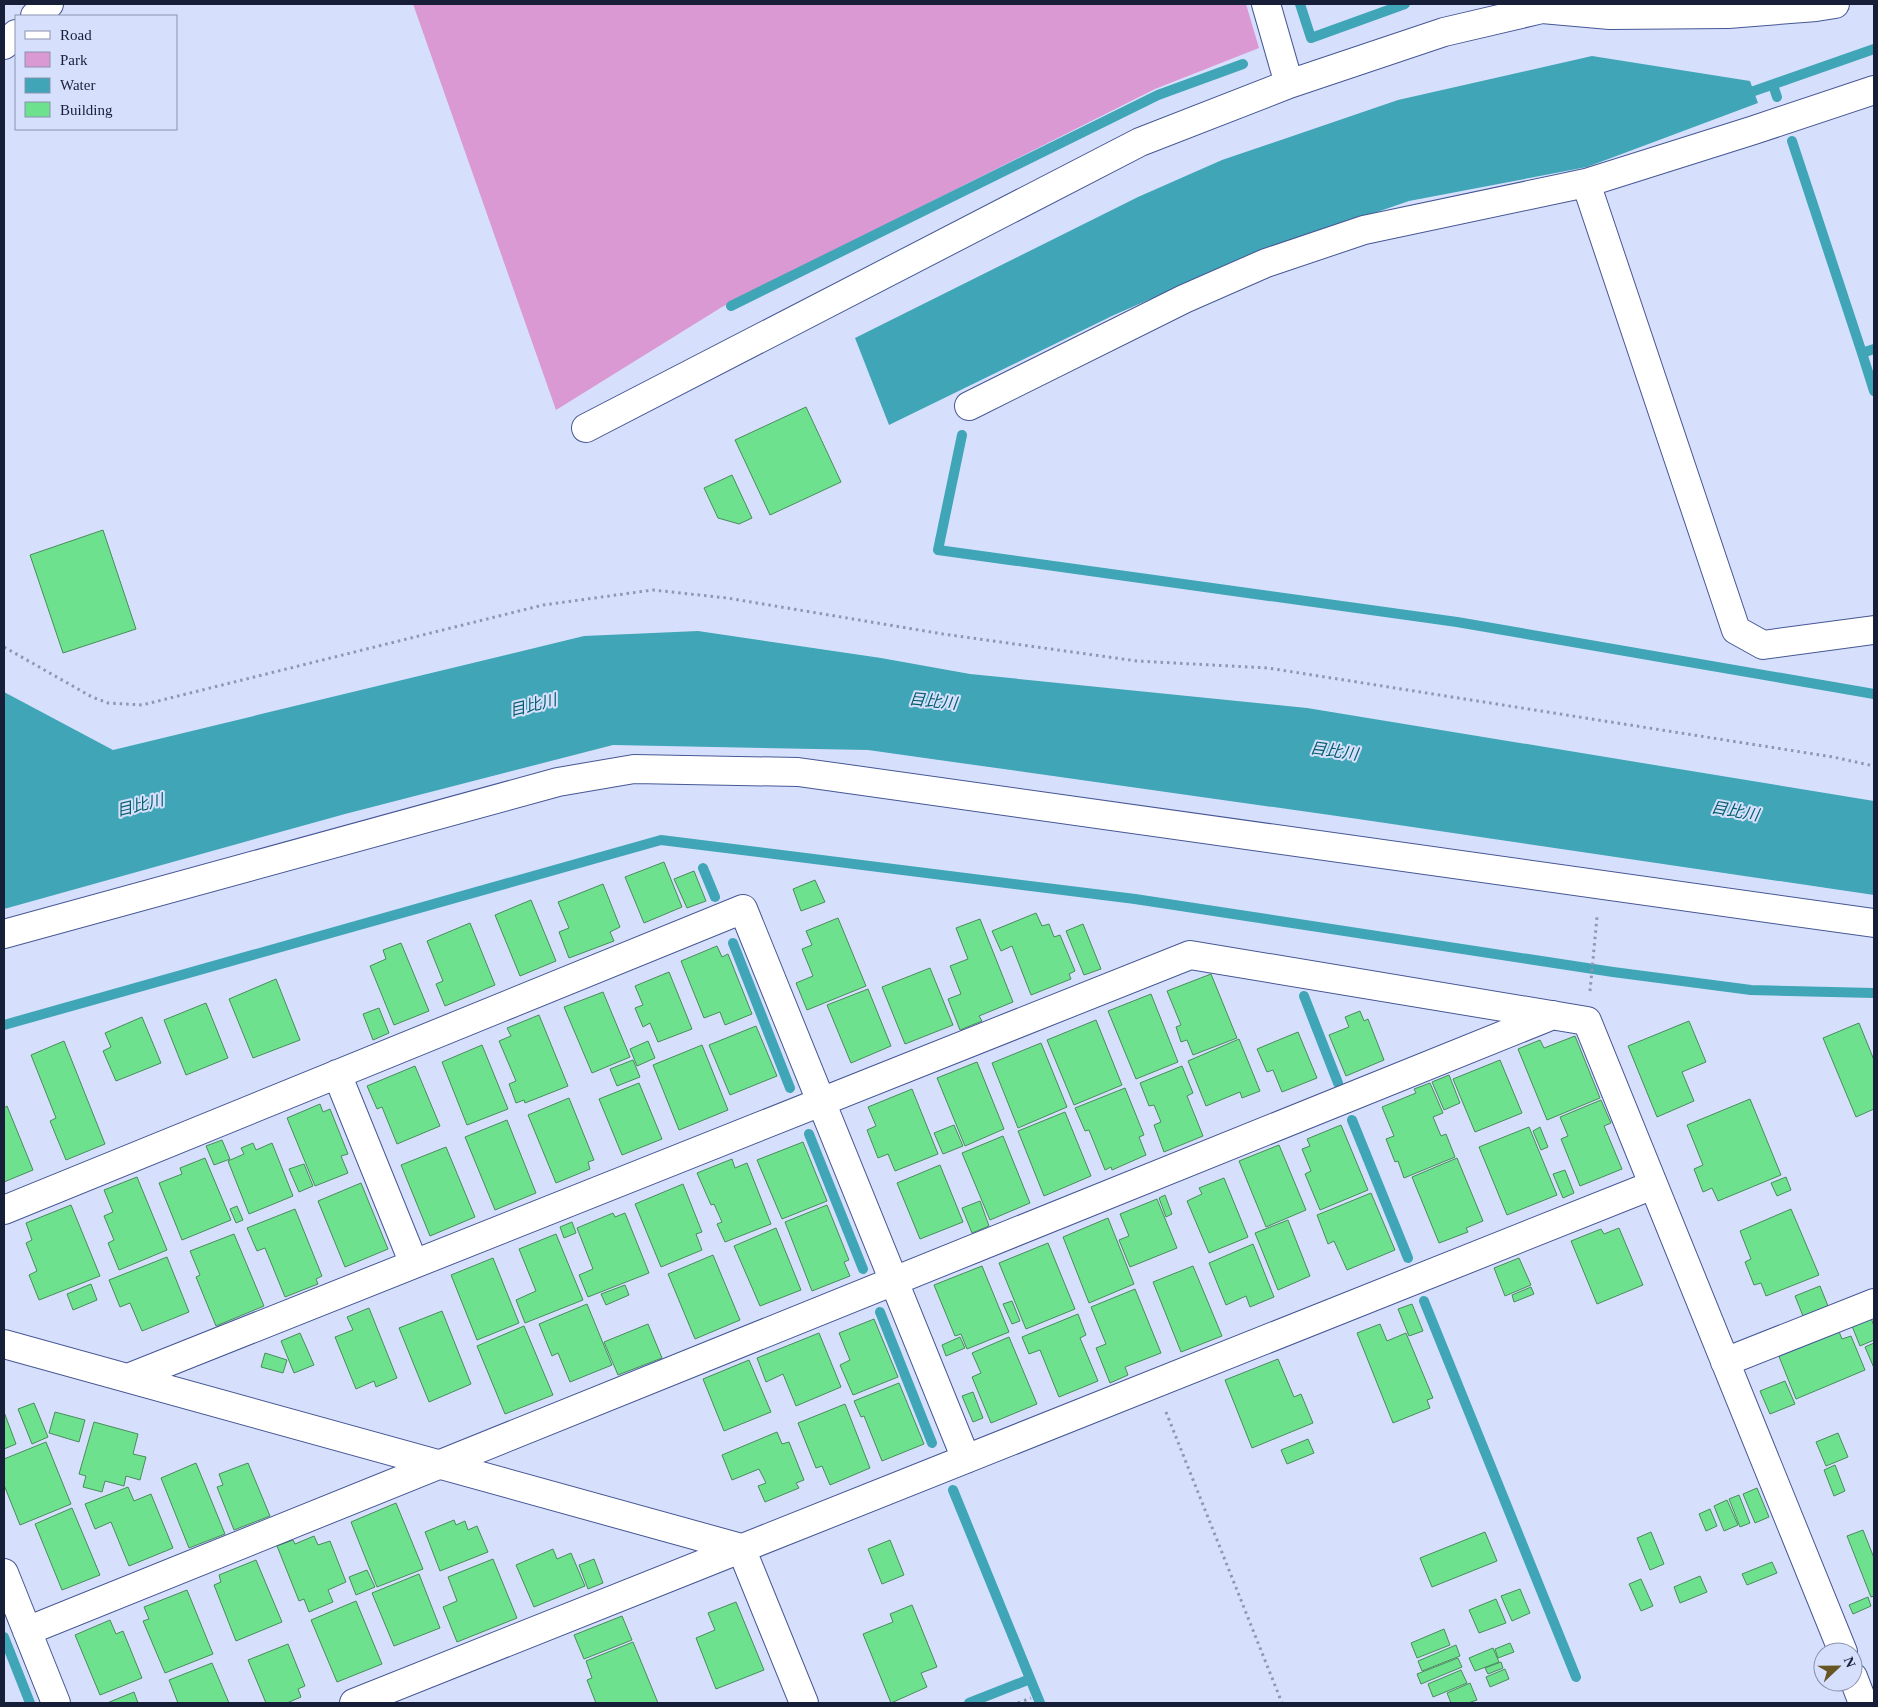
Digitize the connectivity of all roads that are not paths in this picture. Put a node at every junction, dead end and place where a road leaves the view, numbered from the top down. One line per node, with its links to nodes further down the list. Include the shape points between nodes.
1 (49, 4): 4 (street)
2 (1266, 4): 7 (street)
3 (1836, 4): 7 (street, via 1728,14 1610,15 1542,10 1444,32)
4 (36, 15)
5 (15, 35): 6 (street)
6 (4, 45)
7 (1289, 84): 11 (street, via 1140,142)
8 (1874, 90): 9 (street)
9 (1586, 183): 10 (street, via 1364,230 1266,263 1184,299); 12 (street, via 1736,630 1763,646)
10 (969, 406)
11 (586, 428)
12 (1874, 630)
13 (1874, 923): 14 (street, via 798,772 634,769 558,782)
14 (4, 934)
15 (1553, 1015): 17 (street, via 1190,955); 18 (street, via 1587,1021); 21 (street)
16 (337, 1074): 17 (street, via 743,909); 19 (street); 20 (street)
17 (821, 1102): 20 (street); 21 (street)
18 (1653, 1185): 24 (street); 26 (street)
19 (4, 1210)
20 (414, 1264): 25 (street)
21 (894, 1281): 26 (street); 27 (street)
22 (1874, 1303): 24 (street)
23 (4, 1344): 25 (street)
24 (1725, 1362): 31 (street)
25 (128, 1378): 27 (street)
26 (966, 1459): 28 (street)
27 (440, 1464): 28 (street); 30 (street)
28 (741, 1548): 33 (street); 34 (street)
29 (4, 1573): 30 (street)
30 (27, 1631): 32 (street)
31 (1839, 1642)
32 (56, 1703)
33 (354, 1703)
34 (804, 1703)

